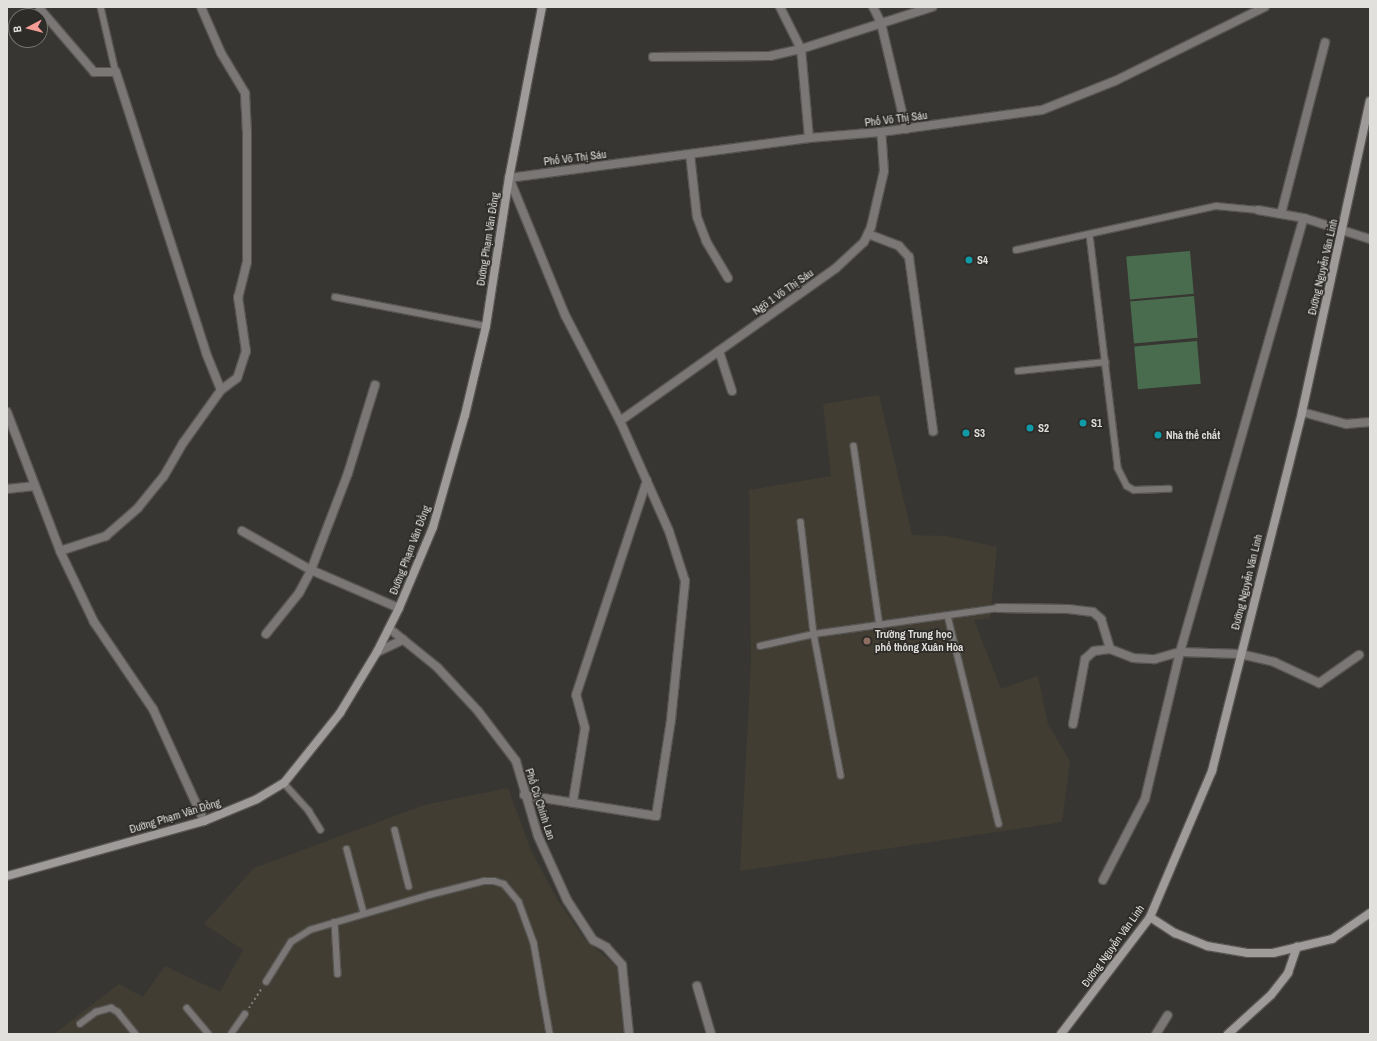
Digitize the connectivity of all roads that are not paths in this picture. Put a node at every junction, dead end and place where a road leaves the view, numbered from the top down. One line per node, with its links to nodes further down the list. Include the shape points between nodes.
1 (101, 7): 13 (lane)
2 (201, 7): 35 (street, via 221,52 245,93 247,262 238,297 246,351 237,378)
3 (542, 7): 19 (street, Đường Phạm Văn Đồng)
4 (780, 7): 11 (street)
5 (873, 7): 9 (street)
6 (932, 7): 9 (street)
7 (1260, 8): 15 (street, Phố Võ Thị Sáu, via 1115,81 1042,110)
8 (48, 18): 13 (street, via 94,72)
9 (881, 23): 11 (street); 15 (street)
10 (1325, 43): 21 (street)
11 (801, 49): 12 (street, via 770,56); 17 (street)
12 (654, 57)
13 (116, 72): 35 (street, via 206,353)
14 (1370, 100): 23 (street, Đường Nguyễn Văn Linh)
15 (906, 129): 16 (street, Phố Võ Thị Sáu)
16 (881, 132): 17 (street, Phố Võ Thị Sáu); 24 (street, Ngõ 1 Võ Thị Sáu, via 884,171)
17 (810, 138): 18 (street, Phố Võ Thị Sáu)
18 (690, 154): 19 (street, Phố Võ Thị Sáu); 28 (street, via 697,217 706,241)
19 (510, 178): 30 (street, Đường Phạm Văn Đồng); 39 (street, via 565,314)
20 (1258, 210): 21 (street); 25 (lane, via 1216,206)
21 (1281, 214): 22 (street)
22 (1304, 218): 23 (street); 62 (street)
23 (1343, 232): 26 (street); 38 (street, Đường Nguyễn Văn Linh)
24 (868, 234): 31 (street, Ngõ 1 Võ Thị Sáu, via 864,242 836,268); 41 (street, via 899,246 909,257)
25 (1090, 235): 27 (lane); 32 (lane)
26 (1370, 239)
27 (1016, 250)
28 (728, 278)
29 (335, 297): 30 (lane)
30 (486, 326): 51 (street, Đường Phạm Văn Đồng, via 465,415 433,527)
31 (719, 351): 36 (street); 39 (street, Ngõ 1 Võ Thị Sáu)
32 (1106, 362): 33 (lane); 45 (lane, via 1118,468 1122,478 1134,490)
33 (1018, 371)
34 (375, 385): 50 (street, via 348,473)
35 (221, 390): 49 (street, via 183,443 163,477 138,508 106,536)
36 (732, 392)
37 (7, 412): 44 (street)
38 (1302, 412): 40 (street, via 1346,424); 63 (street, Đường Nguyễn Văn Linh)
39 (620, 421): 43 (street)
40 (1370, 422)
41 (933, 431)
42 (854, 446): 54 (lane)
43 (647, 480): 69 (street, via 576,695 585,728); 69 (street, via 669,531 685,581 671,720 656,816)
44 (35, 486): 46 (street); 49 (street)
45 (1169, 489)
46 (7, 490)
47 (801, 522): 57 (lane)
48 (242, 531): 50 (street)
49 (60, 551): 70 (street, via 94,622 153,709)
50 (311, 570): 51 (street); 56 (street, via 299,593)
51 (399, 608): 55 (street, Đường Phạm Văn Đồng)
52 (998, 608): 53 (lane); 60 (street, via 1093,612 1101,619)
53 (948, 616): 54 (lane); 71 (lane)
54 (880, 626): 57 (lane)
55 (390, 629): 58 (street, Phố Cù Chính Lan); 61 (street, Đường Phạm Văn Đồng)
56 (266, 634)
57 (814, 634): 59 (lane); 66 (lane)
58 (404, 640): 61 (street); 68 (street, Phố Cù Chính Lan, via 437,667 478,711 516,761)
59 (760, 646)
60 (1110, 649): 62 (street, via 1118,654 1147,659); 65 (street, via 1094,651 1085,659)
61 (377, 652): 67 (street, Đường Phạm Văn Đồng, via 340,713)
62 (1180, 652): 63 (street); 76 (street, via 1145,799)
63 (1240, 654): 64 (street, via 1274,662 1319,683); 80 (street, Đường Nguyễn Văn Linh, via 1212,771)
64 (1359, 655)
65 (1073, 724)
66 (841, 775)
67 (284, 783): 70 (street, Đường Phạm Văn Đồng, via 257,799); 72 (lane, via 309,811)
68 (524, 795): 69 (street); 94 (street, Phố Cù Chính Lan, via 538,836 567,900 594,940 606,947 622,965)
69 (574, 801)
70 (204, 821): 75 (street, Đường Phạm Văn Đồng)
71 (999, 824)
72 (321, 830)
73 (395, 830): 77 (lane)
74 (347, 849): 78 (lane)
75 (7, 876)
76 (1103, 880)
77 (409, 886)
78 (364, 913): 81 (lane); 93 (lane, via 484,881 504,884 519,902 534,943)
79 (1370, 913): 82 (street, via 1332,939)
80 (1150, 917): 82 (street, via 1175,933 1207,946 1248,953 1273,953); 96 (street, Đường Nguyễn Văn Linh)
81 (335, 922): 83 (lane); 84 (lane, via 310,930 291,942)
82 (1297, 947): 98 (street, via 1288,973 1271,995)
83 (338, 974)
84 (266, 982)
85 (697, 986): 95 (street)
86 (187, 1008): 91 (lane)
87 (245, 1014): 92 (lane)
88 (1168, 1015): 97 (street)
89 (80, 1024): 90 (lane, via 96,1012 111,1008 118,1012)
90 (136, 1034)
91 (210, 1034)
92 (231, 1034)
93 (550, 1034)
94 (629, 1034)
95 (711, 1034)
96 (1061, 1034)
97 (1156, 1034)
98 (1228, 1034)

